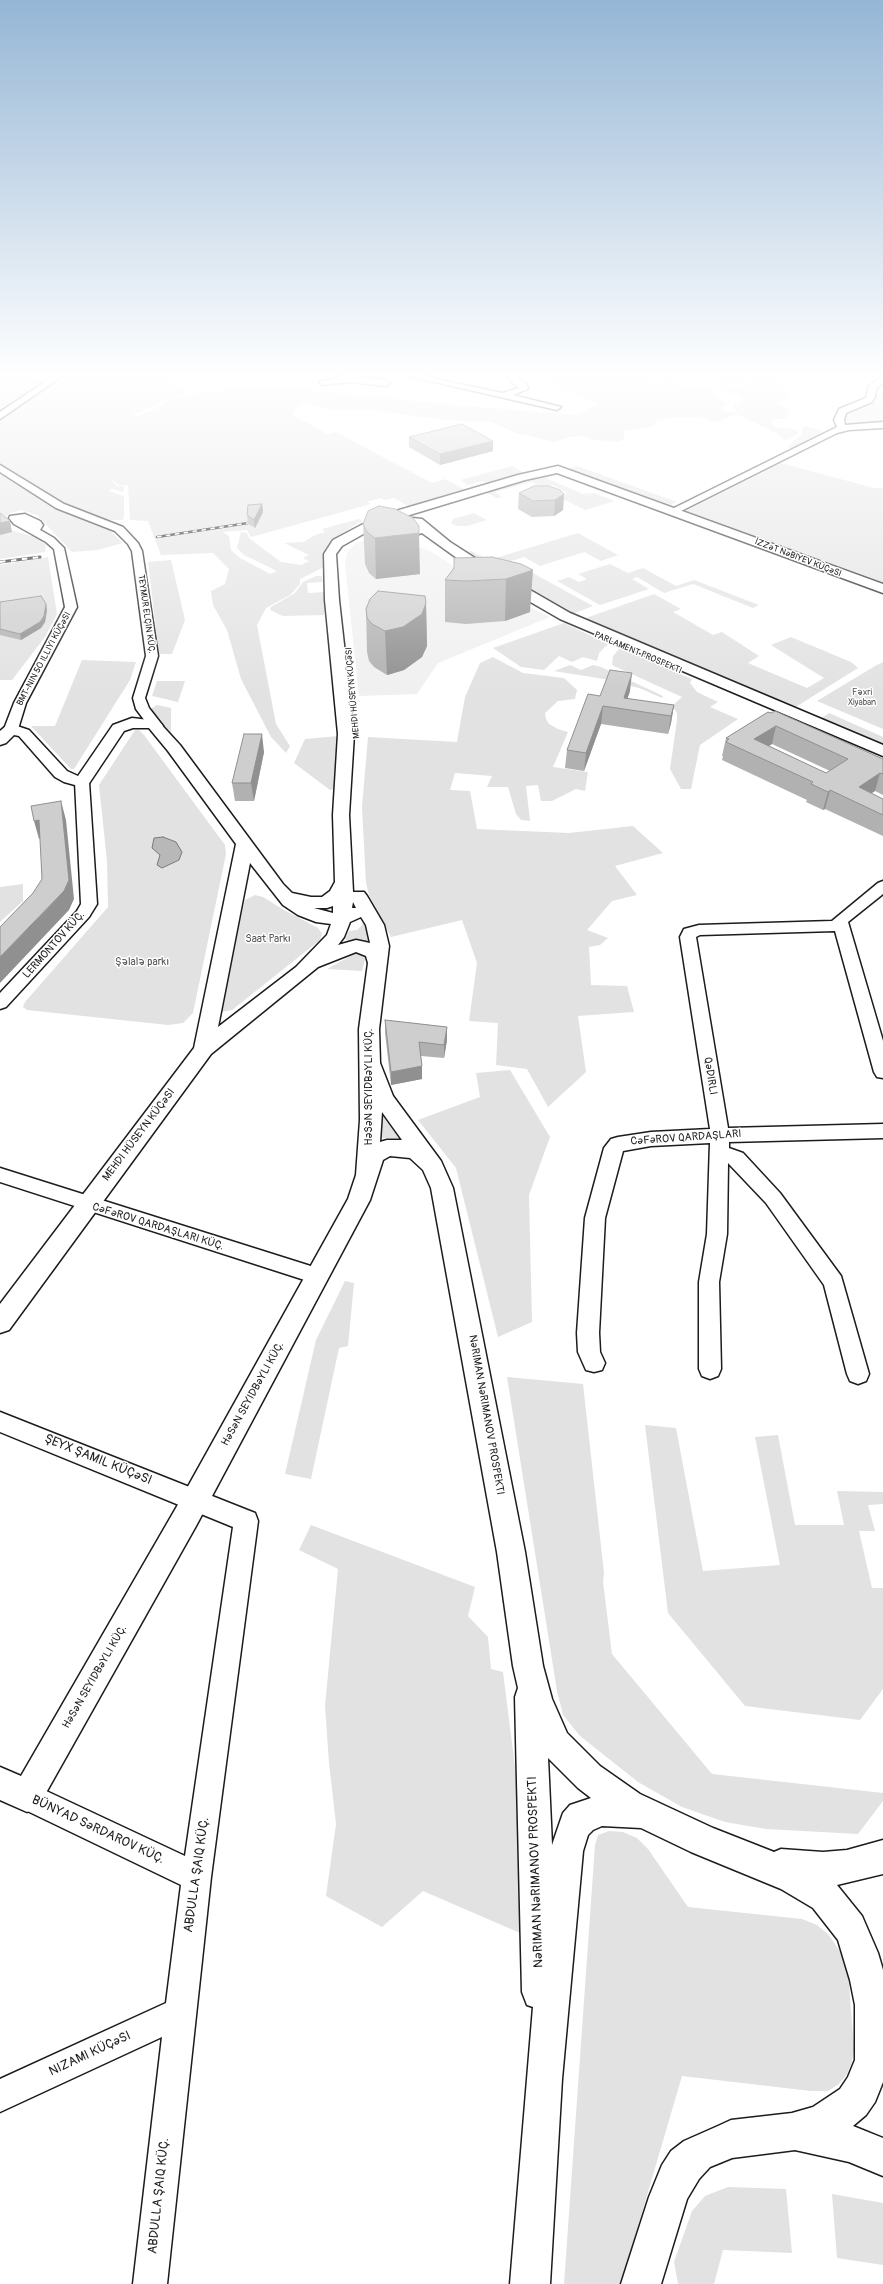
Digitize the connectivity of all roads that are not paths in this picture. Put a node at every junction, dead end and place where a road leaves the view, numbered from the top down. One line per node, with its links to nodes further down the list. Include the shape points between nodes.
1 (21, 482): 11 (street, TEYMUR ELÇIN KÜÇ., via 56,504 102,521 126,534 136,550 152,658 138,698)
2 (511, 482): 5 (main road, MEHDI HÜSEYN KÜÇƏSI)
3 (591, 482): 6 (main road, İZZƏT NƏBIYEV KÜÇƏSI)
4 (733, 482): 6 (street)
5 (425, 506): 7 (main road, via 416,514); 8 (main road, MEHDI HÜSEYN KÜÇƏSI)
6 (673, 511): 10 (main road, İZZƏT NƏBIYEV KÜÇƏSI)
7 (420, 523): 8 (main road, via 421,529 416,532); 13 (main road, PARLAMENT PROSPEKTI, via 473,563 565,616)
8 (397, 524): 14 (main road, PARLAMENT PROSPEKTI, via 531,605 575,627); 17 (main road, MEHDI HÜSEYN KÜÇƏSI, via 362,529 332,548 330,563 346,734 341,815); 20 (main road, MEHDI HÜSEYN KÜÇƏSI, via 355,541 344,549 341,556 340,575 351,658 357,734 351,815)
9 (34, 531): 12 (street, BMT-NIN 50 ILLIYI KÜÇƏSI, via 50,540 60,551 72,607 20,703)
10 (883, 589)
11 (156, 726): 15 (main road, via 144,722 118,728); 16 (main road)
12 (6, 735): 15 (main road, via 28,736 66,777)
13 (883, 751)
14 (883, 758)
15 (82, 782): 25 (street, LERMONTOV KÜÇ., via 89,904 83,914)
16 (245, 843): 19 (main road); 26 (main road)
17 (344, 881): 19 (main road, via 335,897 317,904 298,900); 21 (main road)
18 (883, 886): 22 (street, via 842,918)
19 (277, 888): 21 (main road, via 289,901 309,914 323,918)
20 (358, 896): 21 (main road, via 358,907 355,912); 23 (main road, HƏSƏN SEYIDBƏYLI KÜÇ., via 377,932 380,946)
21 (342, 918): 24 (main road, via 335,937)
22 (840, 926): 28 (street); 30 (street, QƏDIRLI, via 690,932 688,937)
23 (378, 963): 24 (main road, via 374,953 356,946 338,951); 27 (main road, HƏSƏN SEYIDBƏYLI KÜÇ., via 369,1029)
24 (303, 971): 26 (main road, MEHDI HÜSEYN KÜÇƏSI)
25 (0, 1003)
26 (204, 1049): 34 (main road, MEHDI HÜSEYN KÜÇƏSI)
27 (369, 1061): 31 (main road, via 383,1098); 33 (main road, HƏSƏN SEYIDBƏYLI KÜÇ., via 371,1120)
28 (883, 1072)
29 (883, 1131): 30 (street)
30 (719, 1144): 37 (street, via 625,1142 614,1148 595,1218 588,1333 589,1352); 38 (street, QƏDIRLI, via 717,1234 709,1282); 39 (street, via 736,1158 773,1198 834,1282)
31 (433, 1167): 33 (main road, via 418,1152 394,1147 380,1150 374,1155); 42 (main road, NƏRIMAN NƏRIMANOV PROSPEKTI, via 442,1188 477,1365 511,1552)
32 (0, 1175): 34 (street)
33 (367, 1175): 35 (main road, HƏSƏN SEYIDBƏYLI KÜÇ., via 360,1200)
34 (87, 1204): 35 (street); 36 (main road, MEHDI HÜSEYN KÜÇƏSI)
35 (317, 1276): 41 (main road, HƏSƏN SEYIDBƏYLI KÜÇ.)
36 (0, 1323)
37 (594, 1364)
38 (710, 1369)
39 (858, 1374)
40 (0, 1422): 41 (street, ŞEYX ŞAMIL KÜÇƏSI)
41 (196, 1499): 43 (main road, HƏSƏN SEYIDBƏYLI KÜÇ.); 47 (street, ABDULLA ŞAIQ KÜÇ., via 246,1521)
42 (528, 1666): 44 (main road, NƏRIMAN NƏRIMANOV PROSPEKTI, via 537,1701 556,1744 589,1777); 52 (main road, NƏRIMAN NƏRIMANOV PROSPEKTI)
43 (14, 1790): 47 (street, BÜNYAD SƏRDAROV KÜÇ.)
44 (645, 1814): 45 (main road, NƏRIMAN NƏRIMANOV PROSPEKTI); 52 (main road, NƏRIMAN NƏRIMANOV PROSPEKTI, via 614,1810 591,1813 582,1817 569,1837)
45 (751, 1858): 46 (main road, via 799,1869 823,1869 847,1867); 49 (main road, NƏRIMAN NƏRIMANOV PROSPEKTI, via 812,1887 835,1907 850,1928 861,1953)
46 (883, 1858)
47 (196, 1877): 50 (street, ABDULLA ŞAIQ KÜÇ.)
48 (883, 1971): 49 (main road)
49 (873, 2005): 51 (main road); 54 (main road, NƏRIMAN NƏRIMANOV PROSPEKTI, via 873,2060 862,2089 853,2102 830,2120)
50 (179, 2013): 53 (street, NIZAMI KÜÇƏSI); 56 (street, ABDULLA ŞAIQ KÜÇ.)
51 (883, 2062)
52 (544, 2079): 57 (main road, NƏRIMAN NƏRIMANOV PROSPEKTI)
53 (0, 2096)
54 (792, 2132): 55 (main road, via 849,2143); 58 (main road, NƏRIMAN NƏRIMANOV PROSPEKTI, via 731,2139 697,2154 685,2165 668,2197)
55 (883, 2157)
56 (150, 2284)
57 (530, 2284)
58 (641, 2284)

